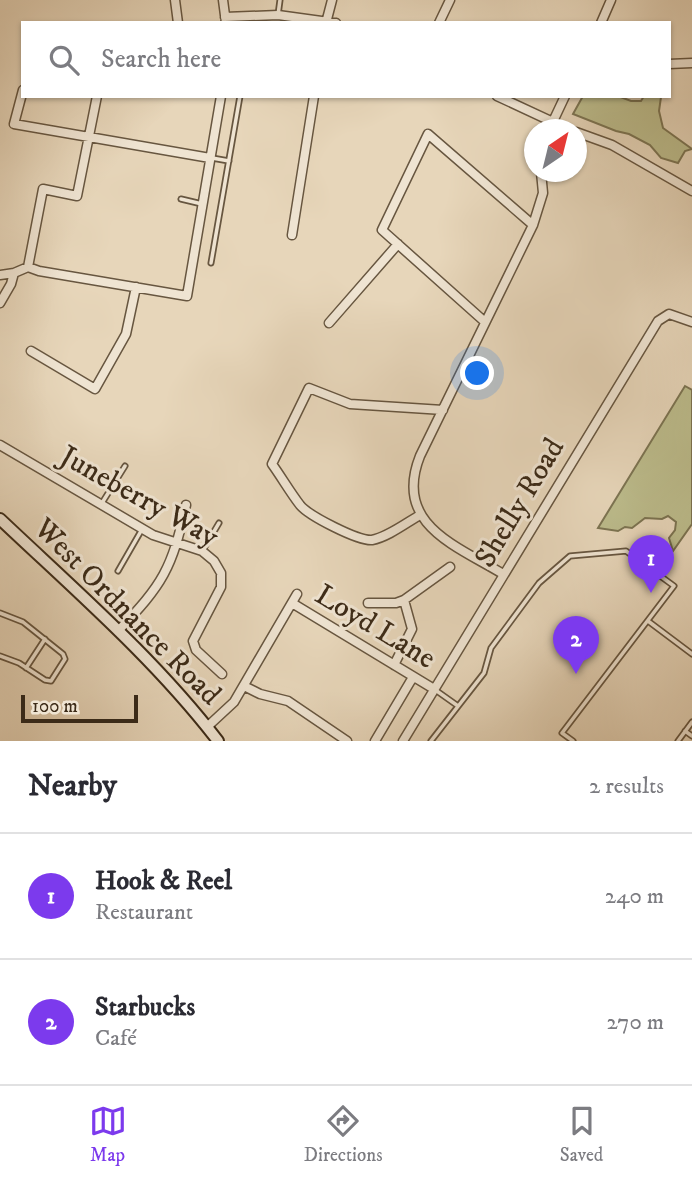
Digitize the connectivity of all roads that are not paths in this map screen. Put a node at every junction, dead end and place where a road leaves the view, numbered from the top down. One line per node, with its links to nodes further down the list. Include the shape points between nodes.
1 (175, 0): 9 (street)
2 (223, 0): 8 (street)
3 (280, 0): 7 (lane)
4 (332, 0): 10 (street)
5 (450, 0): 11 (street)
6 (611, 0): 12 (street)
7 (278, 15): 8 (street); 10 (street)
8 (225, 20)
9 (178, 21)
10 (326, 21)
11 (440, 21)
12 (602, 21)
13 (692, 63): 14 (street)
14 (671, 64)
15 (21, 98): 25 (street, via 14,124)
16 (97, 98): 25 (street)
17 (221, 98): 26 (street)
18 (240, 98): 27 (lane)
19 (314, 98): 33 (street)
20 (501, 98): 22 (street)
21 (564, 98): 23 (street)
22 (538, 119)
23 (554, 119)
24 (587, 136): 29 (street, via 612,145)
25 (90, 137): 26 (street); 36 (street, via 78,196 43,189)
26 (210, 158): 27 (lane); 31 (street)
27 (229, 161): 35 (lane)
28 (542, 182): 32 (street)
29 (692, 191)
30 (181, 199): 31 (lane)
31 (202, 204): 39 (street, via 187,296)
32 (533, 225): 34 (street, via 428,134 382,230); 43 (street)
33 (292, 235)
34 (398, 244): 42 (street); 43 (street)
35 (211, 263)
36 (28, 267): 37 (street); 39 (street)
37 (14, 273): 38 (street); 40 (street)
38 (0, 275)
39 (136, 287): 44 (street, via 126,334 95,389)
40 (0, 303)
41 (692, 322): 58 (street, Shelly Road, via 668,314 658,321)
42 (329, 323)
43 (485, 323): 45 (street)
44 (31, 351)
45 (443, 410): 50 (street, via 413,478); 50 (street, via 350,404 309,388 272,464 301,506 363,539 382,536)
46 (0, 445): 48 (street, Juneberry Way)
47 (125, 466): 48 (lane)
48 (101, 505): 53 (street, Juneberry Way)
49 (186, 505): 54 (street)
50 (420, 514): 58 (street, via 433,530)
51 (0, 519): 65 (main road, West Ordnance Road)
52 (219, 523): 55 (lane)
53 (142, 529): 54 (street, Juneberry Way); 57 (lane)
54 (177, 544): 55 (street, Juneberry Way); 65 (street, via 159,585)
55 (202, 551): 71 (street, Juneberry Way, via 214,561 222,580 193,646)
56 (450, 567): 60 (street)
57 (118, 570)
58 (503, 573): 74 (street, Shelly Road)
59 (297, 594): 61 (street)
60 (404, 600): 62 (street); 69 (street, via 412,629)
61 (292, 603): 69 (street, Loyd Lane); 73 (street)
62 (368, 603)
63 (0, 613): 66 (lane, via 23,622)
64 (648, 621): 67 (lane); 75 (lane, via 674,586 626,551 570,556 540,583 507,627 491,649 484,673); 85 (lane, via 562,733)
65 (118, 631): 77 (main road, West Ordnance Road)
66 (45, 639): 70 (lane); 70 (lane, via 65,659 54,679 44,680)
67 (692, 654)
68 (0, 656): 70 (lane)
69 (394, 665): 72 (street, Loyd Lane)
70 (26, 668)
71 (222, 674)
72 (413, 677): 74 (street, Loyd Lane); 82 (street)
73 (244, 686): 77 (street, via 226,712); 80 (street, via 288,701)
74 (434, 689): 75 (lane); 83 (street, Shelly Road)
75 (458, 706): 84 (lane)
76 (692, 722): 78 (lane)
77 (207, 727): 81 (main road, West Ordnance Road)
78 (685, 731): 79 (lane); 86 (lane)
79 (692, 736)
80 (342, 739)
81 (218, 741)
82 (375, 741)
83 (403, 741)
84 (431, 741)
85 (573, 741)
86 (678, 741)

